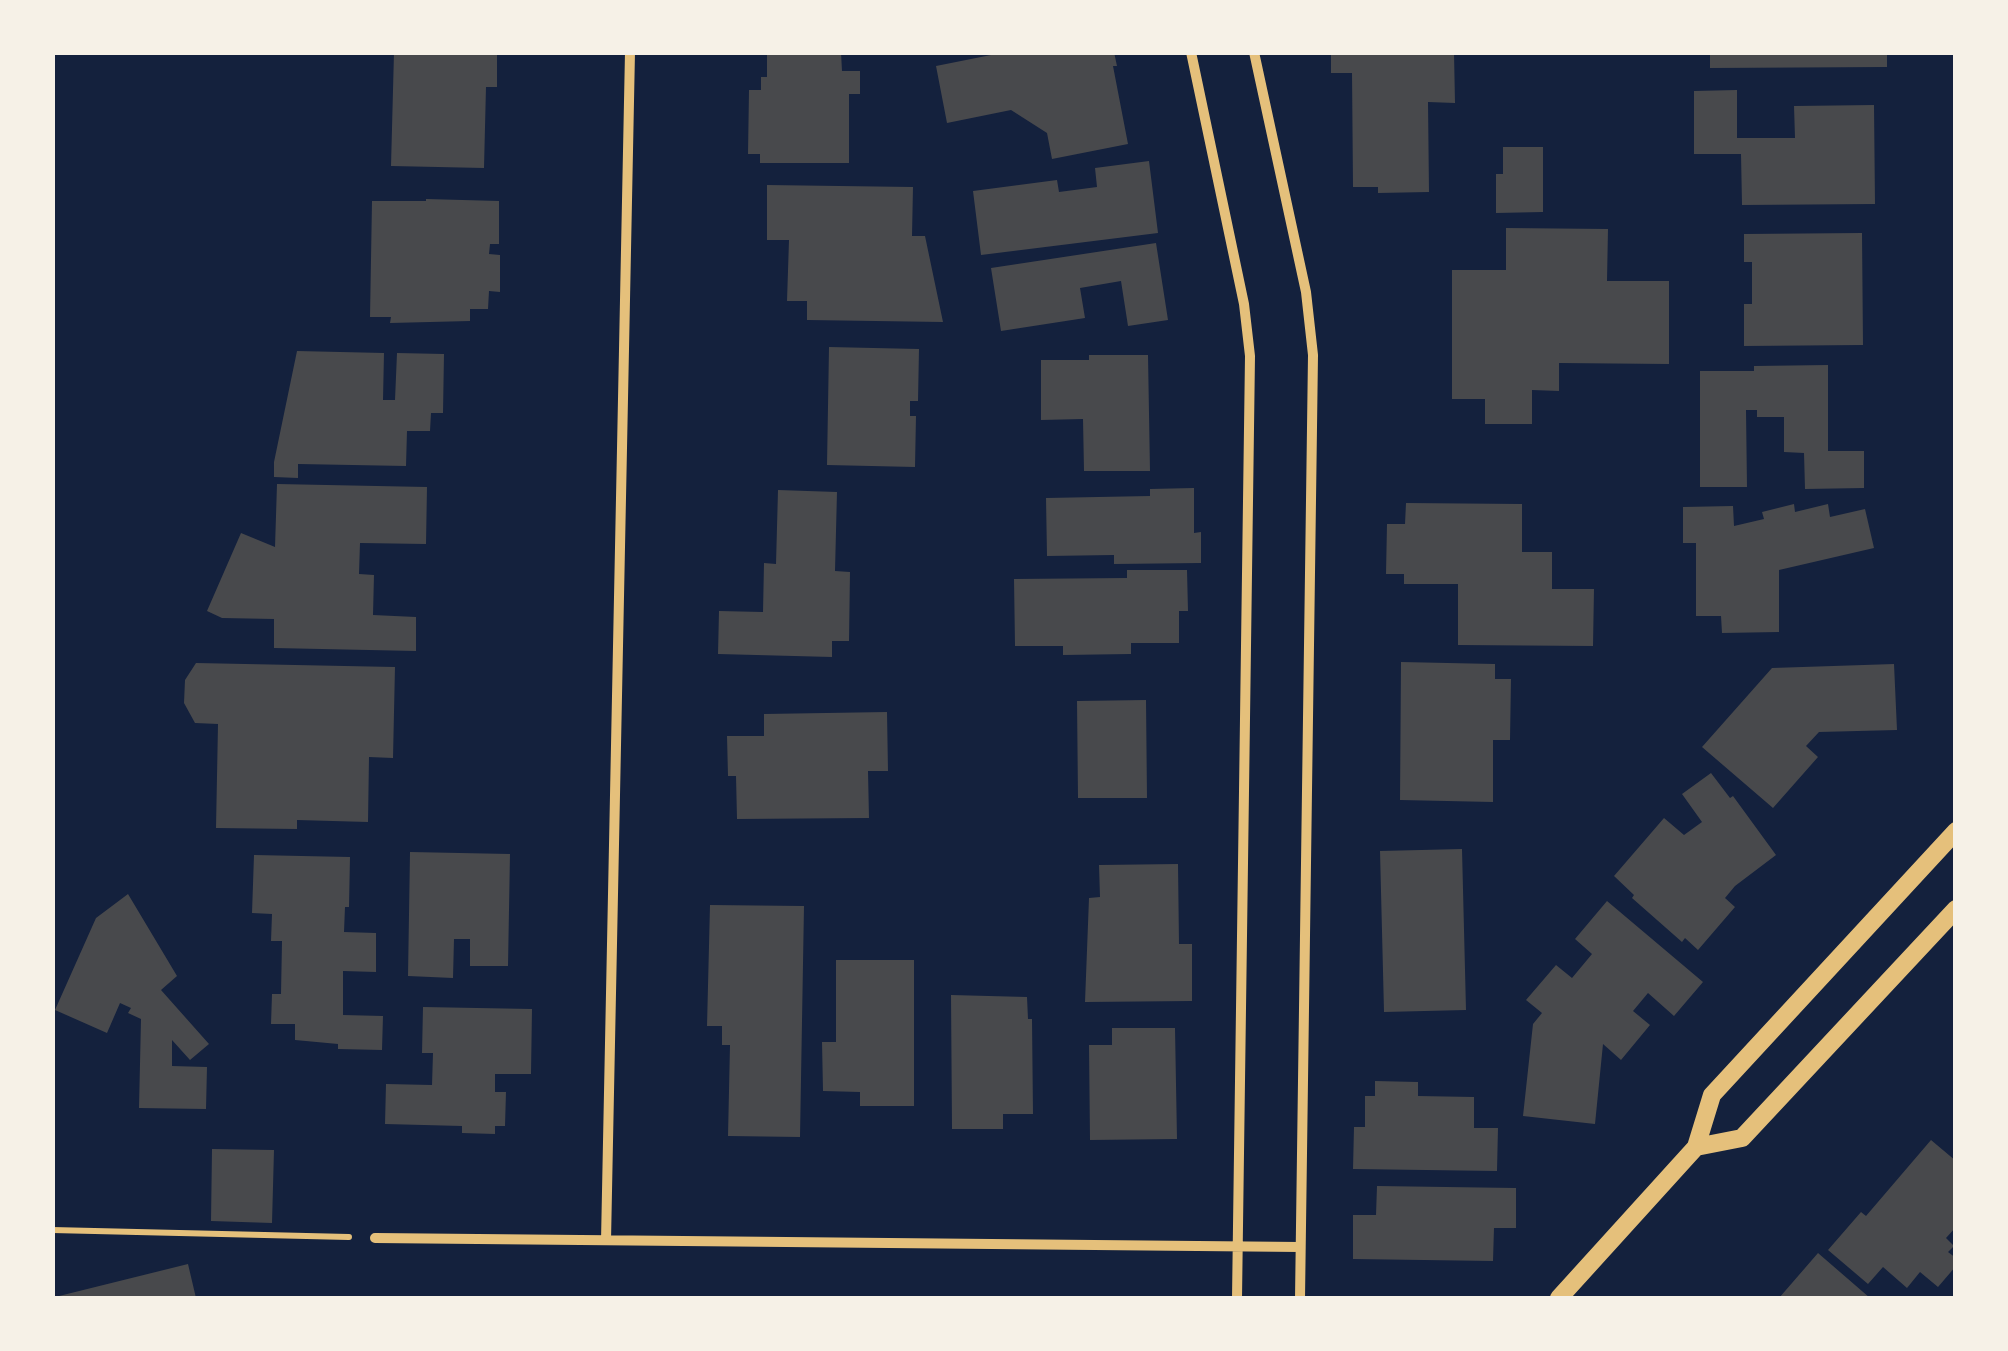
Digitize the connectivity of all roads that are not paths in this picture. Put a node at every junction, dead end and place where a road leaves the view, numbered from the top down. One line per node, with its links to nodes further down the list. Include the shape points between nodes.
1 (630, 52): 8 (street)
2 (1190, 52): 9 (street, via 1250,356)
3 (1254, 52): 10 (street, via 1306,292 1313,356)
4 (1956, 832): 6 (street, via 1712,1095)
5 (1956, 909): 6 (street, via 1742,1138)
6 (1696, 1147): 13 (street)
7 (375, 1238): 8 (street)
8 (606, 1240): 9 (street)
9 (1237, 1247): 10 (street); 11 (street)
10 (1300, 1247): 12 (street)
11 (1237, 1298)
12 (1300, 1298)
13 (1559, 1298)

